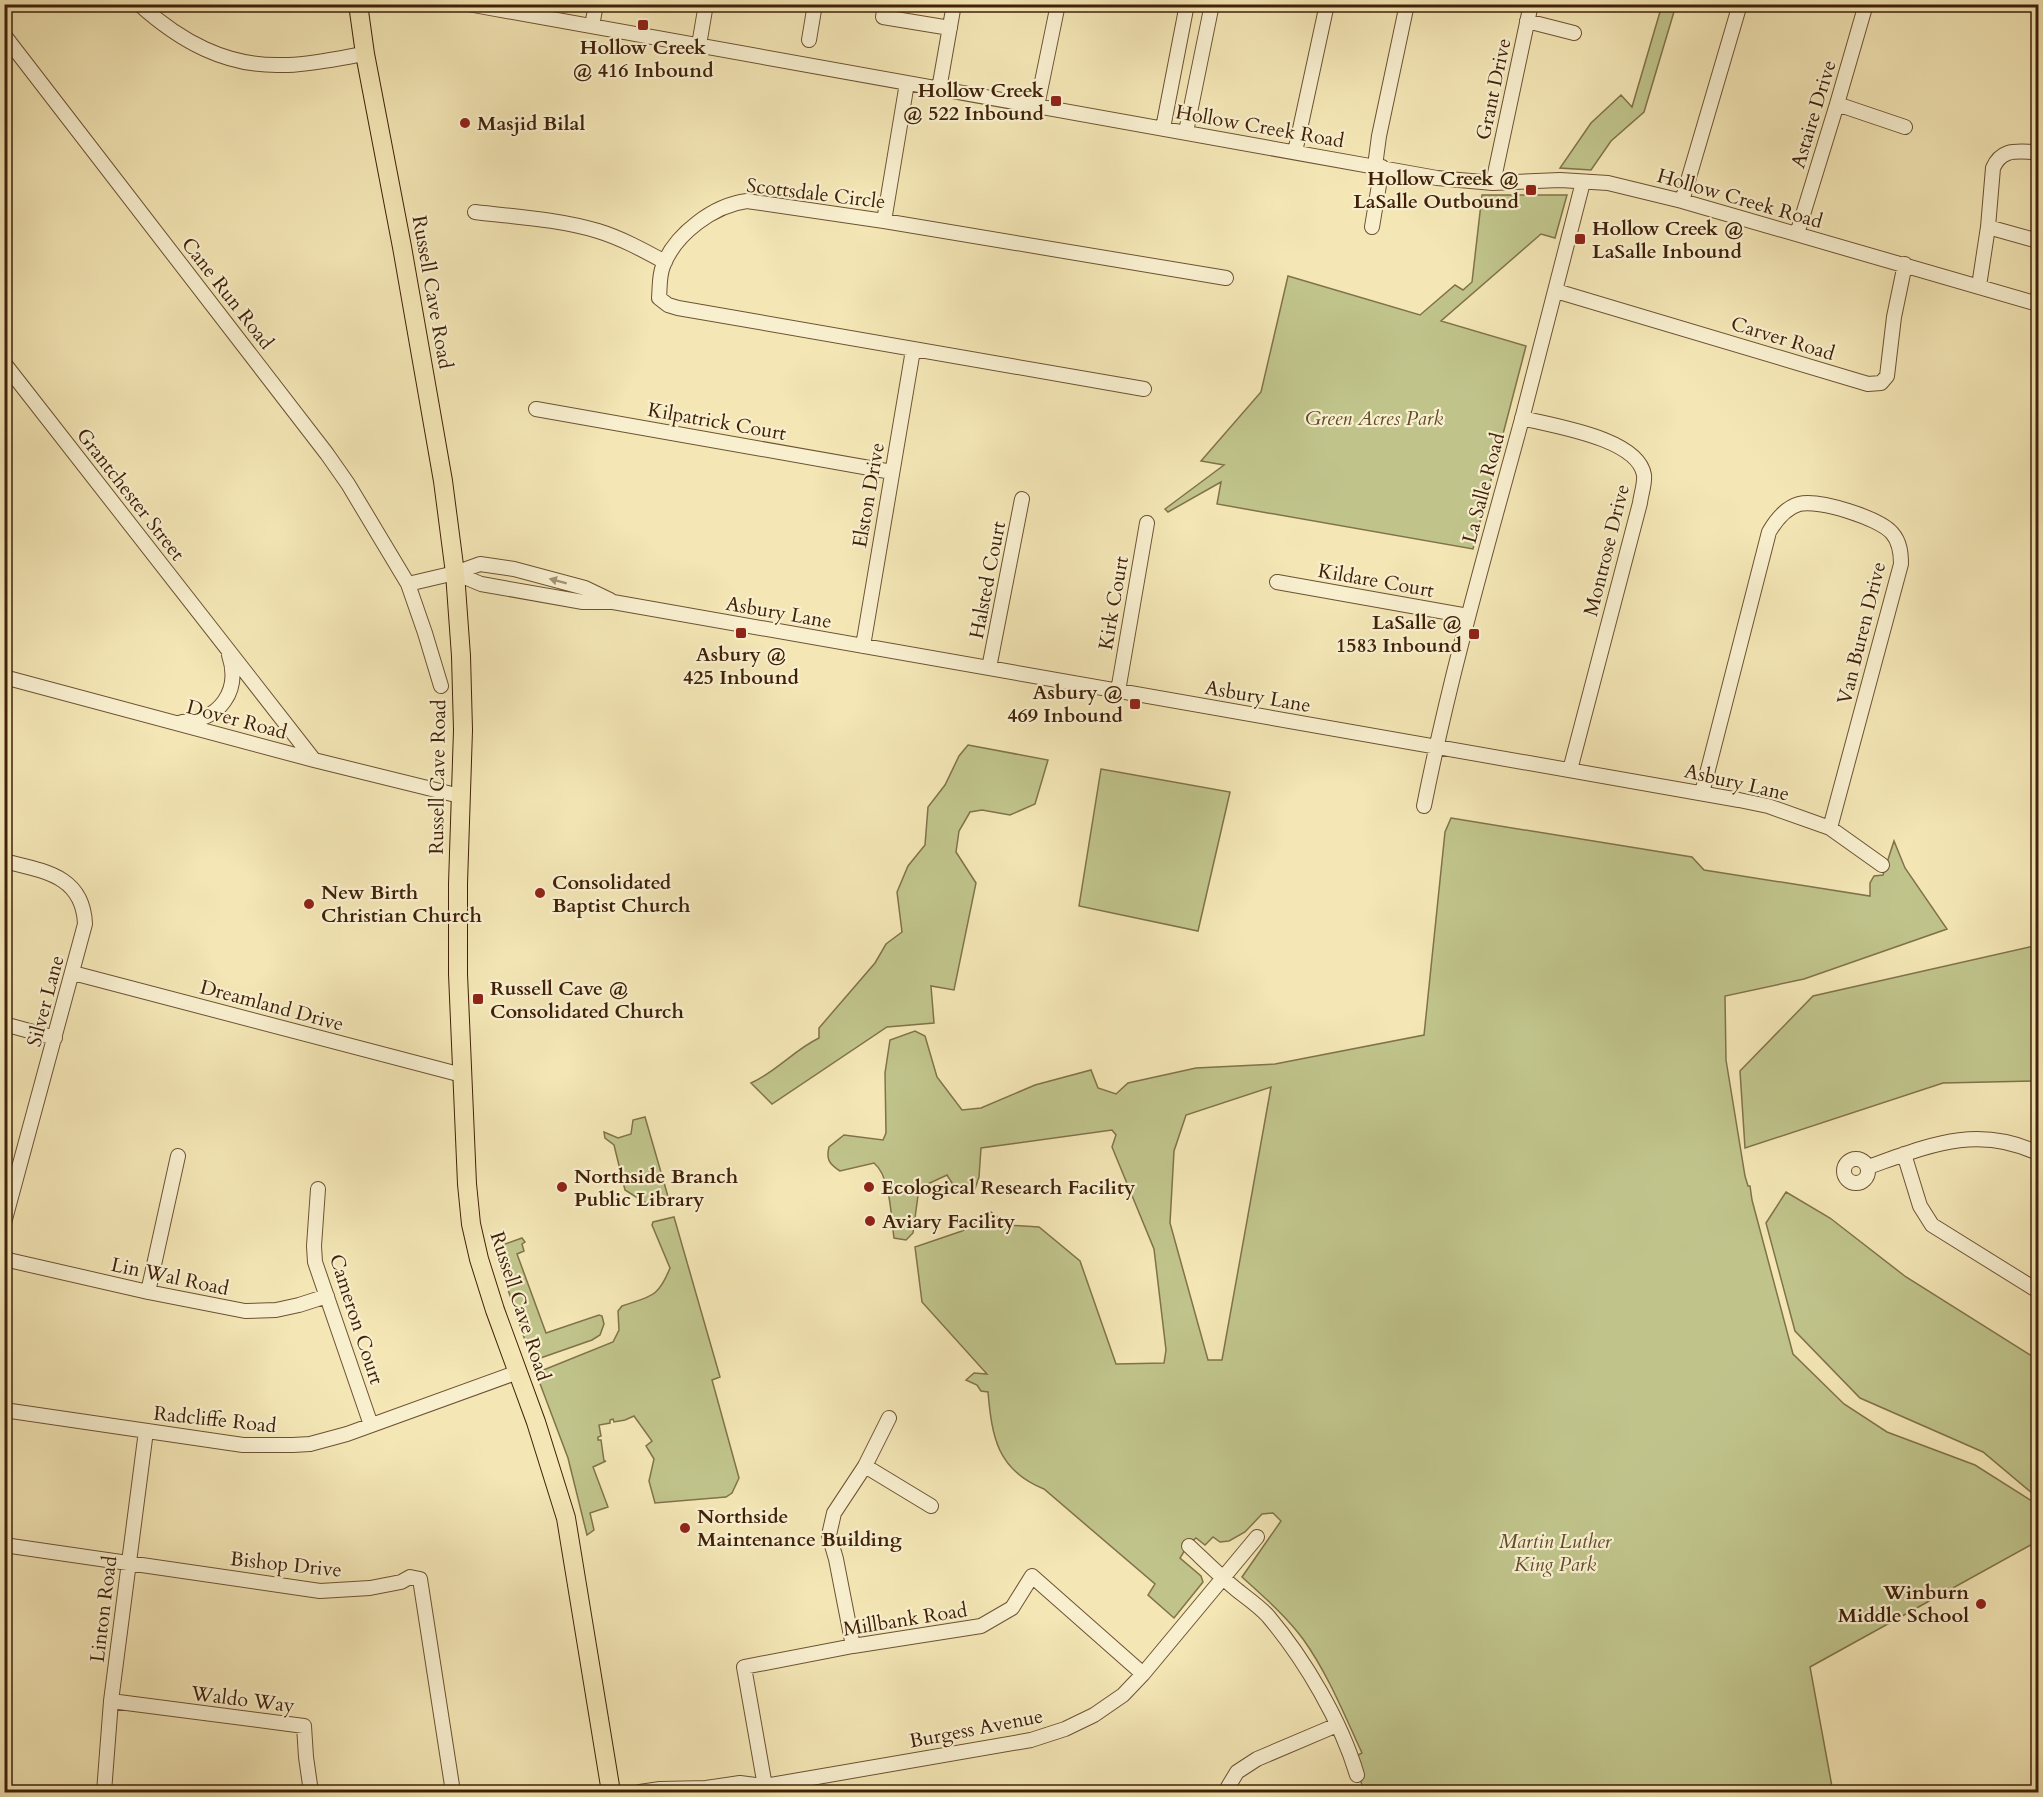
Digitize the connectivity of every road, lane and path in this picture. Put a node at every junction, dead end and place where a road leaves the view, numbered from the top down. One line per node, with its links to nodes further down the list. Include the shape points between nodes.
1 (139, 4): 24 (street, via 193,45 249,63 284,65)
2 (358, 4): 24 (main road, Russell Cave Road)
3 (468, 4): 18 (street, Hollow Creek Road)
4 (596, 4): 18 (street)
5 (706, 4): 23 (street)
6 (815, 4): 22 (street)
7 (885, 4): 19 (street, via 883,17)
8 (954, 4): 19 (street)
9 (1058, 4): 28 (street)
10 (1187, 4): 30 (street)
11 (1212, 4): 31 (street)
12 (1326, 4): 32 (street)
13 (1407, 4): 34 (street, via 1379,136)
14 (1531, 4): 17 (street, Grant Drive)
15 (1740, 4): 37 (street)
16 (1866, 4): 27 (street, Astaire Drive)
17 (1527, 21): 20 (street); 36 (street, Grant Drive)
18 (592, 26): 23 (street, Hollow Creek Road)
19 (950, 28): 26 (street)
20 (1574, 33)
21 (4, 35): 60 (street, Cane Run Road, via 327,454)
22 (809, 40)
23 (699, 45): 25 (street, Hollow Creek Road)
24 (365, 54): 58 (main road, Russell Cave Road, via 441,470)
25 (907, 83): 26 (street, Hollow Creek Road); 39 (street)
26 (939, 89): 28 (street, Hollow Creek Road)
27 (1837, 104): 29 (street); 42 (street, Astaire Drive)
28 (1037, 106): 30 (street, Hollow Creek Road)
29 (1905, 127)
30 (1163, 128): 31 (street, Hollow Creek Road)
31 (1186, 132): 32 (street, Hollow Creek Road)
32 (1295, 152): 34 (street, Hollow Creek Road)
33 (2038, 152): 41 (street, via 2011,152 1996,160)
34 (1379, 167): 36 (street, Hollow Creek Road, via 1457,181); 40 (street)
35 (1583, 182): 36 (street, Hollow Creek Road); 37 (street, Hollow Creek Road, via 1629,187); 48 (street, La Salle Road)
36 (1493, 183)
37 (1682, 201): 42 (street, Hollow Creek Road)
38 (475, 212): 44 (street, via 583,227 634,245)
39 (884, 221): 44 (street, Scottsdale Circle, via 758,201 736,202 698,221); 46 (street, Scottsdale Circle)
40 (1372, 227)
41 (1988, 227): 43 (street); 47 (street)
42 (1797, 234): 45 (street, Hollow Creek Road)
43 (2038, 241)
44 (665, 262): 50 (street, Scottsdale Circle, via 659,298 668,305)
45 (1905, 264): 47 (street, Hollow Creek Road); 48 (street, Carver Road, via 1889,369 1884,380 1876,385)
46 (1226, 278)
47 (1979, 286): 49 (street, Hollow Creek Road)
48 (1556, 291): 54 (street, La Salle Road)
49 (2038, 304)
50 (913, 350): 52 (street, Scottsdale Circle); 55 (street, Elston Drive)
51 (4, 363): 64 (street, Grantchester Street)
52 (1144, 389)
53 (536, 409): 55 (street, Kilpatrick Court)
54 (1522, 418): 62 (street, La Salle Road); 72 (street, Montrose Drive, via 1618,445 1636,460 1644,475)
55 (892, 472): 63 (street, Elston Drive)
56 (1022, 499): 65 (street, Halsted Court)
57 (1147, 523): 68 (street, Kirk Court)
58 (455, 573): 60 (street); 61 (street, Asbury Lane, via 481,584 584,602); 61 (street, Asbury Lane, one-way to 58, via 585,588 514,569 480,564); 74 (main road, Russell Cave Road, via 463,730)
59 (1277, 582): 62 (street, Kildare Court)
60 (408, 584): 67 (street, Cane Run Road)
61 (613, 602): 63 (street, Asbury Lane)
62 (1468, 616): 70 (street, La Salle Road)
63 (863, 646): 65 (street, Asbury Lane)
64 (227, 649): 69 (street, Grantchester Street, via 232,685 222,705 205,718); 71 (street, Grantchester Street)
65 (989, 668): 68 (street, Asbury Lane)
66 (4, 677): 69 (street, Dover Road)
67 (441, 686)
68 (1118, 691): 70 (street, Asbury Lane)
69 (174, 722): 71 (street, Dover Road)
70 (1435, 747): 72 (street, Asbury Lane); 75 (street, La Salle Road)
71 (314, 760): 74 (street, Dover Road)
72 (1570, 770): 73 (street, Asbury Lane)
73 (1702, 793): 76 (street, Asbury Lane, via 1767,806); 76 (street, Van Buren Drive, via 1769,532 1789,509 1811,503 1823,505 1884,526 1895,537 1901,554)
74 (460, 796): 82 (main road, Russell Cave Road, via 458,944)
75 (1424, 806)
76 (1830, 828): 78 (street, Asbury Lane)
77 (4, 861): 79 (street, Silver Lane, via 48,872 74,890 84,914)
78 (1882, 865)
79 (73, 973): 81 (street, Silver Lane); 82 (street, Dreamland Drive)
80 (4, 1024): 81 (street)
81 (55, 1038): 88 (street, Silver Lane)
82 (462, 1075): 93 (main road, Russell Cave Road, via 471,1224 495,1310)
83 (2038, 1153): 84 (street, via 2015,1143 1984,1138 1943,1142)
84 (1904, 1154): 86 (street); 90 (street, via 1920,1206 1932,1225)
85 (178, 1156): 91 (street)
86 (1868, 1167)
87 (318, 1189): 92 (street, Cameron Court, via 315,1262)
88 (4, 1223)
89 (4, 1259): 91 (street, Lin Wal Road)
90 (2038, 1291)
91 (148, 1293): 92 (street, Lin Wal Road, via 245,1311 299,1305)
92 (327, 1296): 96 (street, Cameron Court)
93 (518, 1372): 96 (street, Radcliffe Road); 114 (main road, Russell Cave Road, via 566,1518)
94 (4, 1410): 97 (street, Radcliffe Road)
95 (889, 1418): 98 (street)
96 (371, 1425): 97 (street, Radcliffe Road, via 310,1444 269,1447)
97 (146, 1431): 103 (street, Linton Road)
98 (866, 1466): 99 (street); 105 (street, via 834,1513 829,1535)
99 (931, 1506)
100 (1257, 1537): 104 (street, Burgess Avenue)
101 (4, 1545): 103 (street, Bishop Drive)
102 (1189, 1546): 104 (street)
103 (129, 1563): 107 (street, Linton Road); 113 (street, Bishop Drive, via 320,1591 370,1588 410,1577 420,1580)
104 (1224, 1579): 106 (street, Burgess Avenue); 108 (street, via 1267,1615 1316,1686)
105 (854, 1646): 106 (street, Millbank Road, via 981,1626 1012,1608 1032,1576); 110 (street, Millbank Road, via 744,1667)
106 (1143, 1674): 110 (street, Burgess Avenue, via 1123,1695 1094,1715 1031,1740)
107 (111, 1701): 111 (street, Linton Road); 112 (street, Waldo Way, via 304,1726)
108 (1337, 1725): 109 (street); 117 (street, via 1257,1759 1237,1772)
109 (1357, 1776)
110 (766, 1789): 115 (street, Burgess Avenue, via 740,1783); 116 (street, Burgess Avenue)
111 (104, 1792)
112 (312, 1792)
113 (453, 1792)
114 (611, 1792)
115 (640, 1792)
116 (751, 1792)
117 (1225, 1792)

